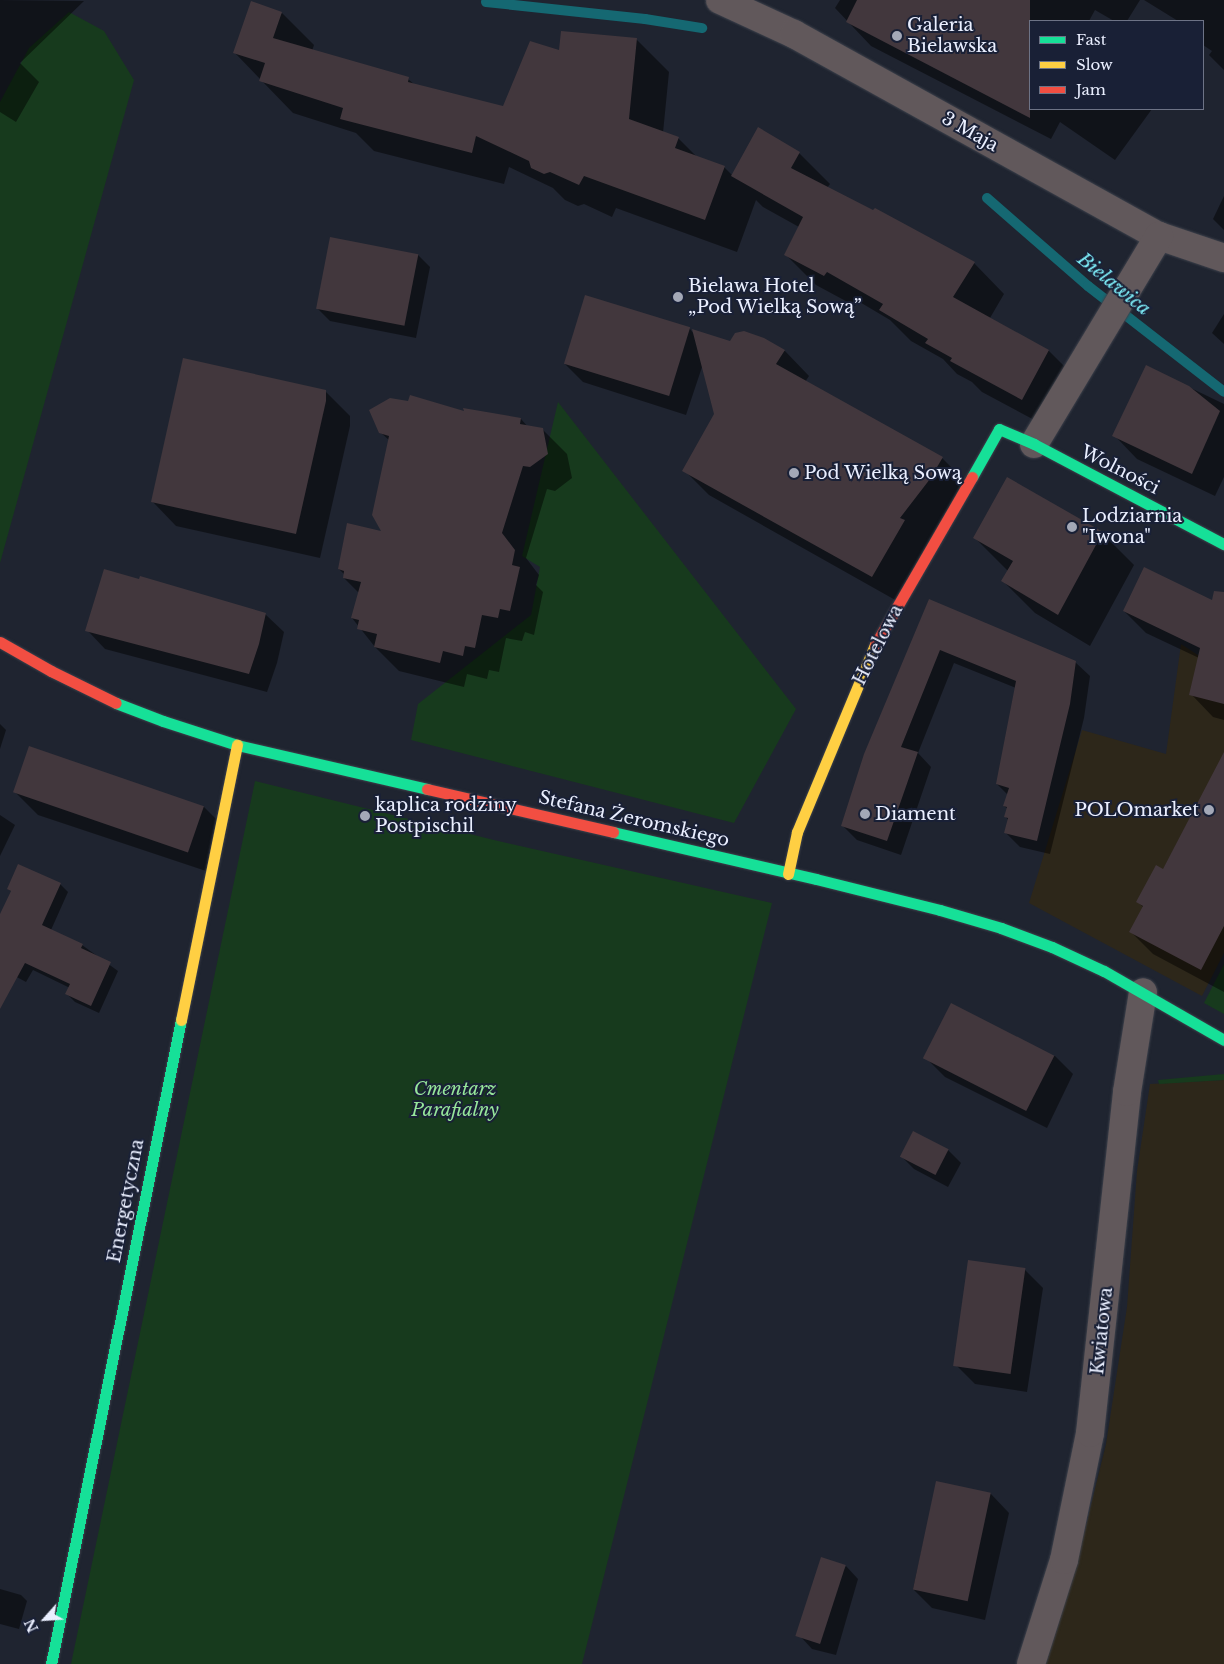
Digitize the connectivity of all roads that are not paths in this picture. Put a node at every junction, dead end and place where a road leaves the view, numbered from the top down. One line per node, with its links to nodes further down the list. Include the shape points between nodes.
1 (730, 2): 2 (street, 3 Maja, via 794,34)
2 (1159, 236): 3 (street, 3 Maja); 5 (street)
3 (1224, 258)
4 (999, 429): 5 (street, Wolności); 9 (street, Hotelowa, via 874,647 797,832)
5 (1034, 444): 6 (street, Wolności)
6 (1224, 544)
7 (0, 642): 8 (street, Stefana Żeromskiego, via 101,696 163,721)
8 (237, 745): 9 (street, Stefana Żeromskiego); 12 (street, Energetyczna)
9 (788, 874): 10 (street, Stefana Żeromskiego, via 1001,928 1078,959)
10 (1143, 992): 11 (street, Stefana Żeromskiego); 13 (street, Kwiatowa, via 1127,1092 1090,1433 1064,1560)
11 (1224, 1040)
12 (51, 1664)
13 (1031, 1664)

